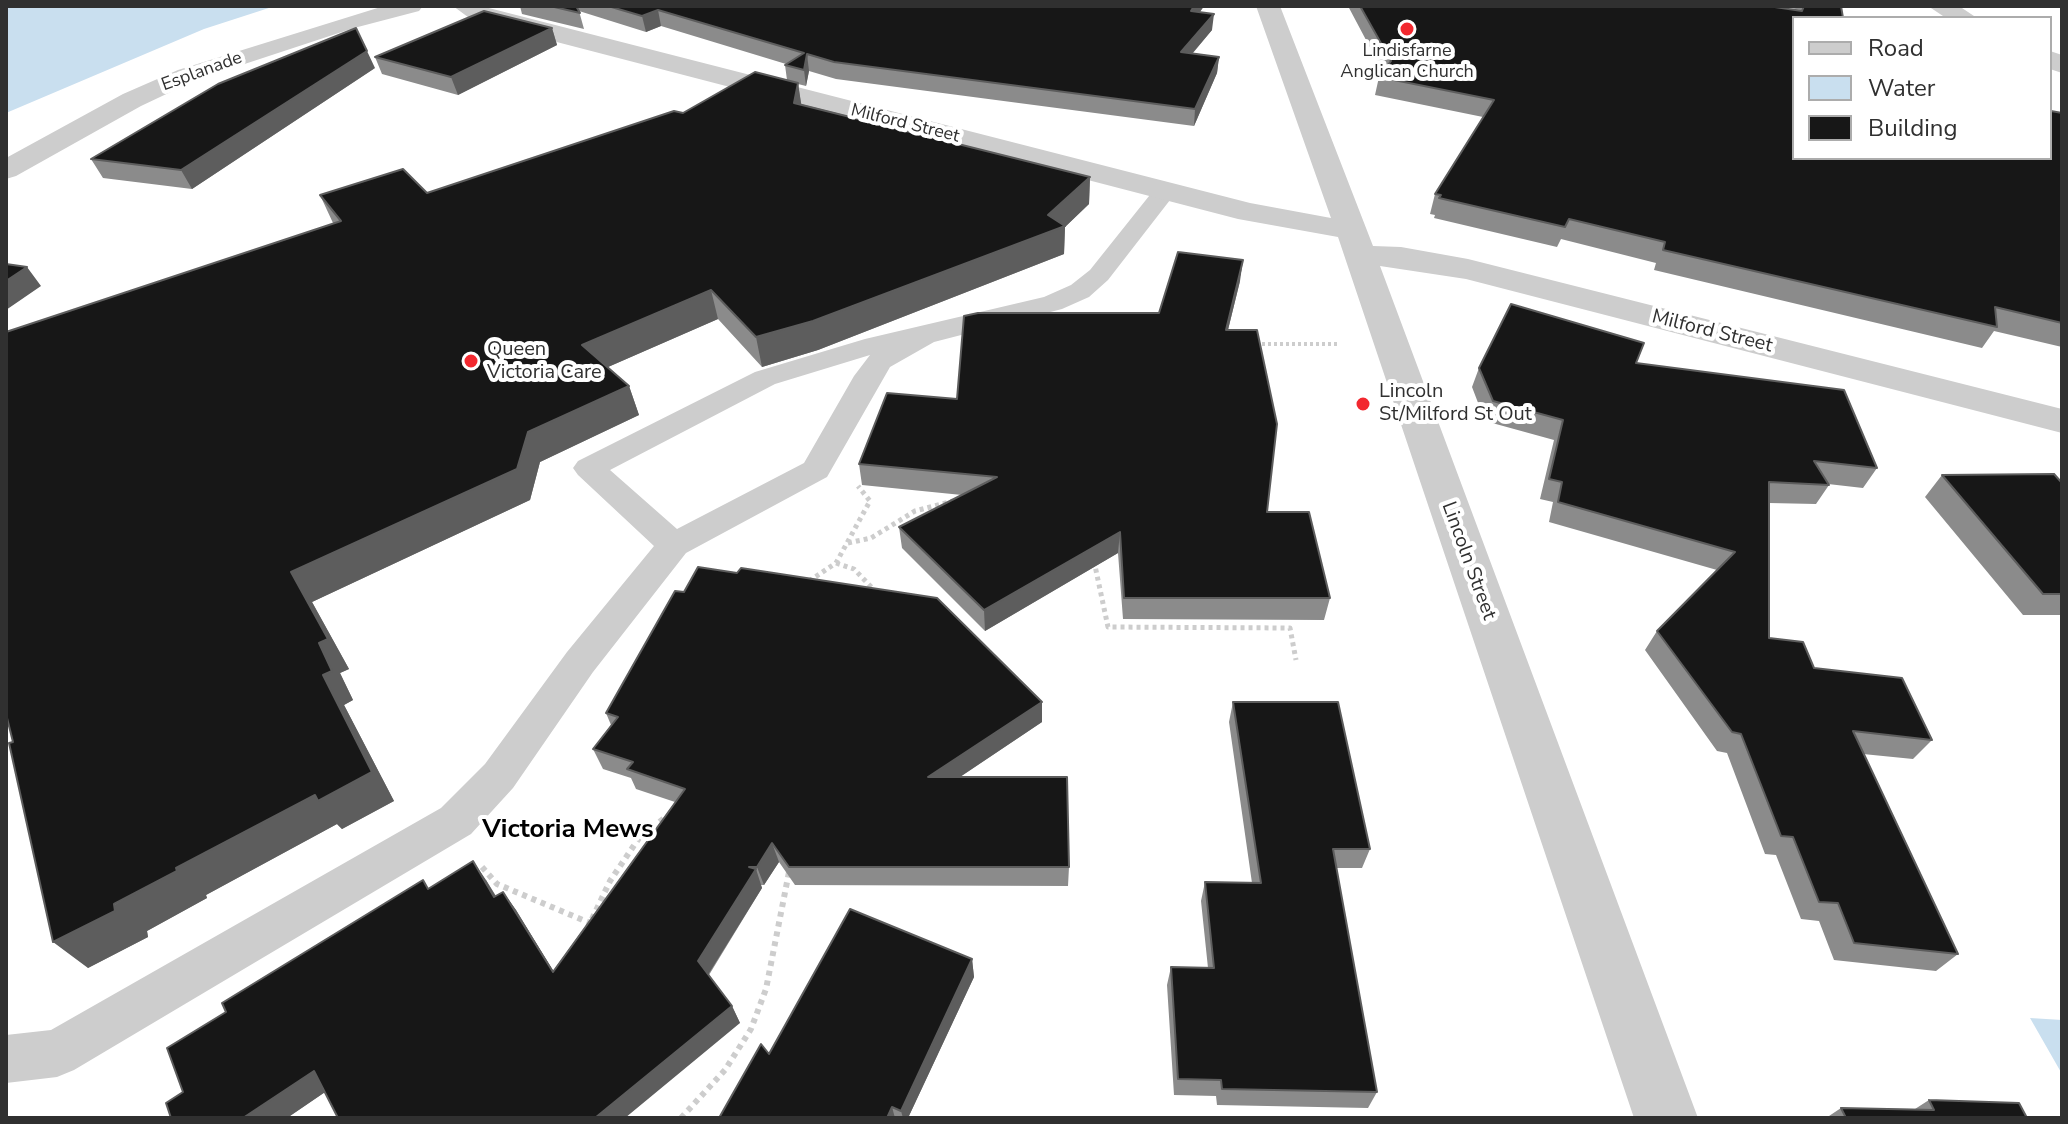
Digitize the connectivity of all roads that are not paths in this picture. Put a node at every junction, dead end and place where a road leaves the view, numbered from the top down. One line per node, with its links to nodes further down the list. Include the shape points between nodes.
1 (411, 6): 6 (street, Esplanade, via 187,75)
2 (465, 6): 7 (street, Milford Street, via 480,15)
3 (1268, 6): 8 (street, Lincoln Street)
4 (1940, 6): 5 (street)
5 (1961, 16)
6 (6, 170)
7 (1165, 191): 8 (street, Milford Street); 9 (lane, via 1099,275 1080,291 1053,303)
8 (1354, 242): 10 (street, Milford Street); 13 (street, Lincoln Street)
9 (924, 336): 11 (lane, via 880,361 816,470); 11 (lane, via 765,378 589,468)
10 (2062, 421)
11 (674, 545): 12 (lane, via 580,662 499,776 456,821 57,1053)
12 (6, 1059)
13 (1666, 1118)

